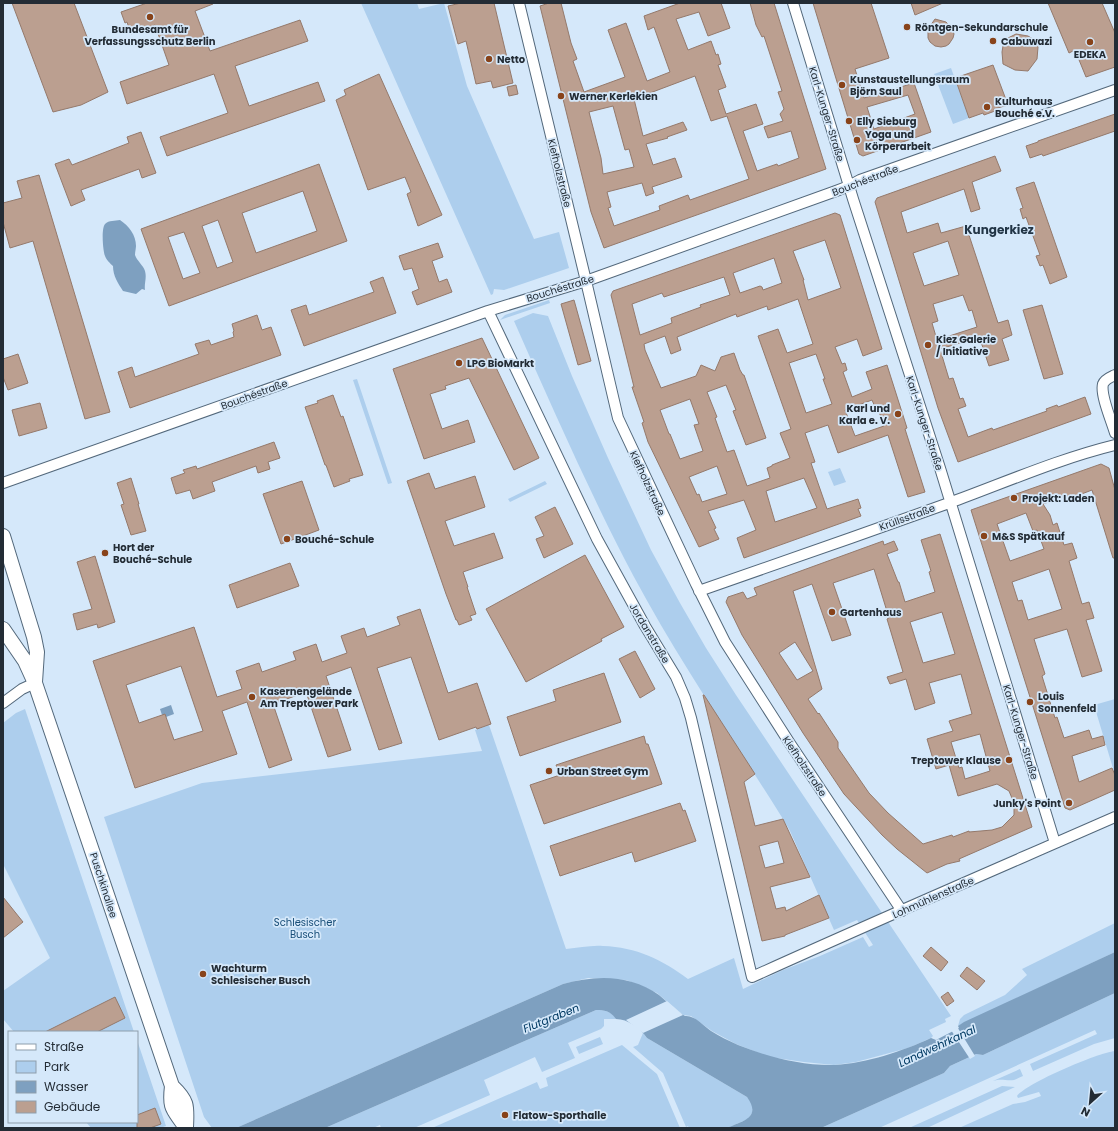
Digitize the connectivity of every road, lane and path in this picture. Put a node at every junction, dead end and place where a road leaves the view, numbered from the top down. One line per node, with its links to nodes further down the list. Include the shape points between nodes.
1 (518, 3): 5 (street, Kiefholzstraße)
2 (793, 3): 4 (street, Karl-Kunger-Straße)
3 (1115, 90): 4 (street, Bouchéstraße)
4 (849, 186): 5 (street, Bouchéstraße); 11 (street, Karl-Kunger-Straße)
5 (586, 280): 6 (street, Bouchéstraße); 13 (street, Kiefholzstraße, via 618,418)
6 (488, 311): 10 (street, Bouchéstraße); 20 (street, Jordanstraße, via 597,538 676,677 685,698)
7 (1115, 375): 8 (street, via 1103,384 1103,395)
8 (1115, 433)
9 (1115, 445): 11 (street, Krüllsstraße, via 1096,449)
10 (3, 484)
11 (950, 502): 13 (street, Krüllsstraße); 18 (street, Karl-Kunger-Straße)
12 (3, 536): 15 (main road, Puschkinallee, via 34,637 37,652)
13 (699, 591): 19 (street, Kiefholzstraße, via 725,642)
14 (3, 629): 15 (main road, Puschkinallee, via 25,661)
15 (35, 683): 16 (street, via 22,689); 21 (main road, Puschkinallee, via 172,1086 183,1096 187,1109)
16 (3, 704)
17 (1115, 817): 18 (street, Lohmühlenstraße)
18 (1055, 843): 19 (street, Lohmühlenstraße)
19 (902, 911): 20 (street, Lohmühlenstraße)
20 (752, 976)
21 (186, 1127)

